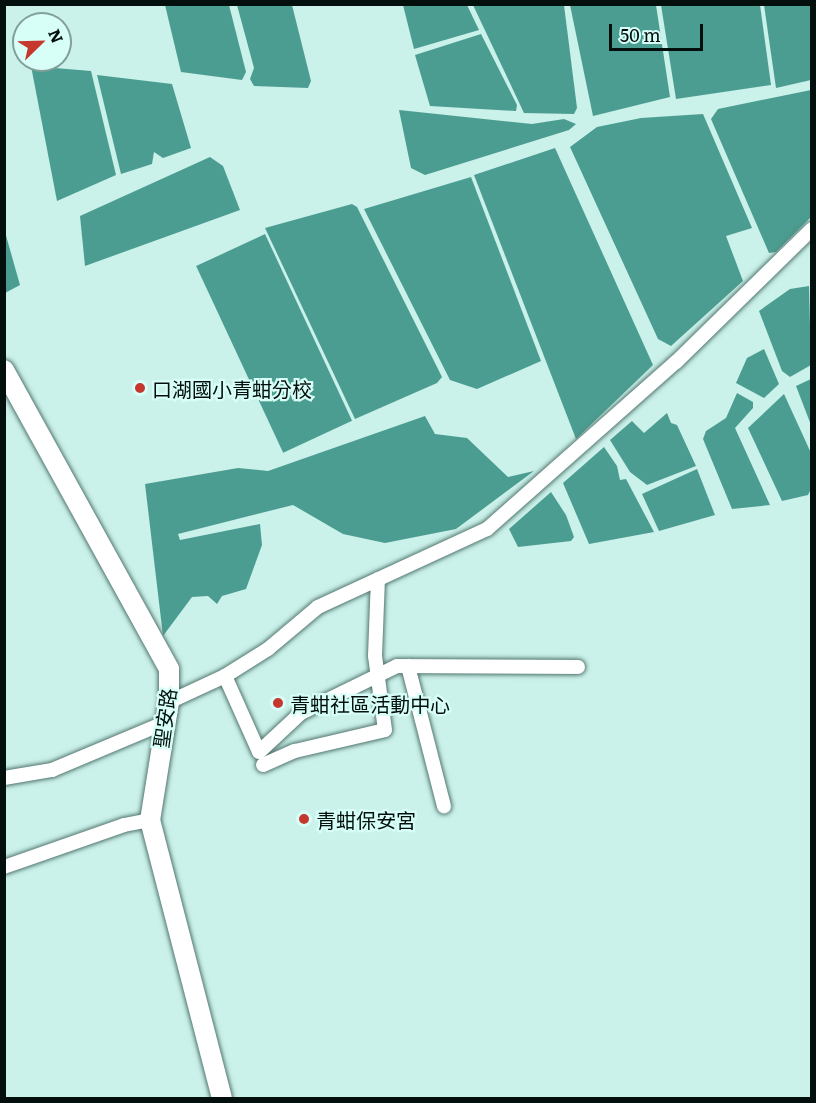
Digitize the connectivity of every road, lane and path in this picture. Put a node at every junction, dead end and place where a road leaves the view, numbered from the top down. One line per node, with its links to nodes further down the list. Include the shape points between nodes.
1 (812, 229): 3 (street, via 676,362 487,529)
2 (4, 370): 8 (street, 聖安路, via 169,669)
3 (378, 579): 6 (street, via 318,607 268,649); 7 (street)
4 (408, 666): 5 (street); 7 (street, via 397,666); 12 (street)
5 (578, 667)
6 (225, 676): 7 (street, via 259,752 301,713); 8 (street)
7 (376, 676): 10 (street, via 385,730 295,751)
8 (169, 702): 9 (street, 聖安路)
9 (164, 723): 11 (street, via 52,770); 13 (street, 聖安路)
10 (263, 765)
11 (4, 778)
12 (444, 806)
13 (150, 820): 14 (street, via 124,825); 15 (street, 聖安路)
14 (4, 867)
15 (222, 1098)

